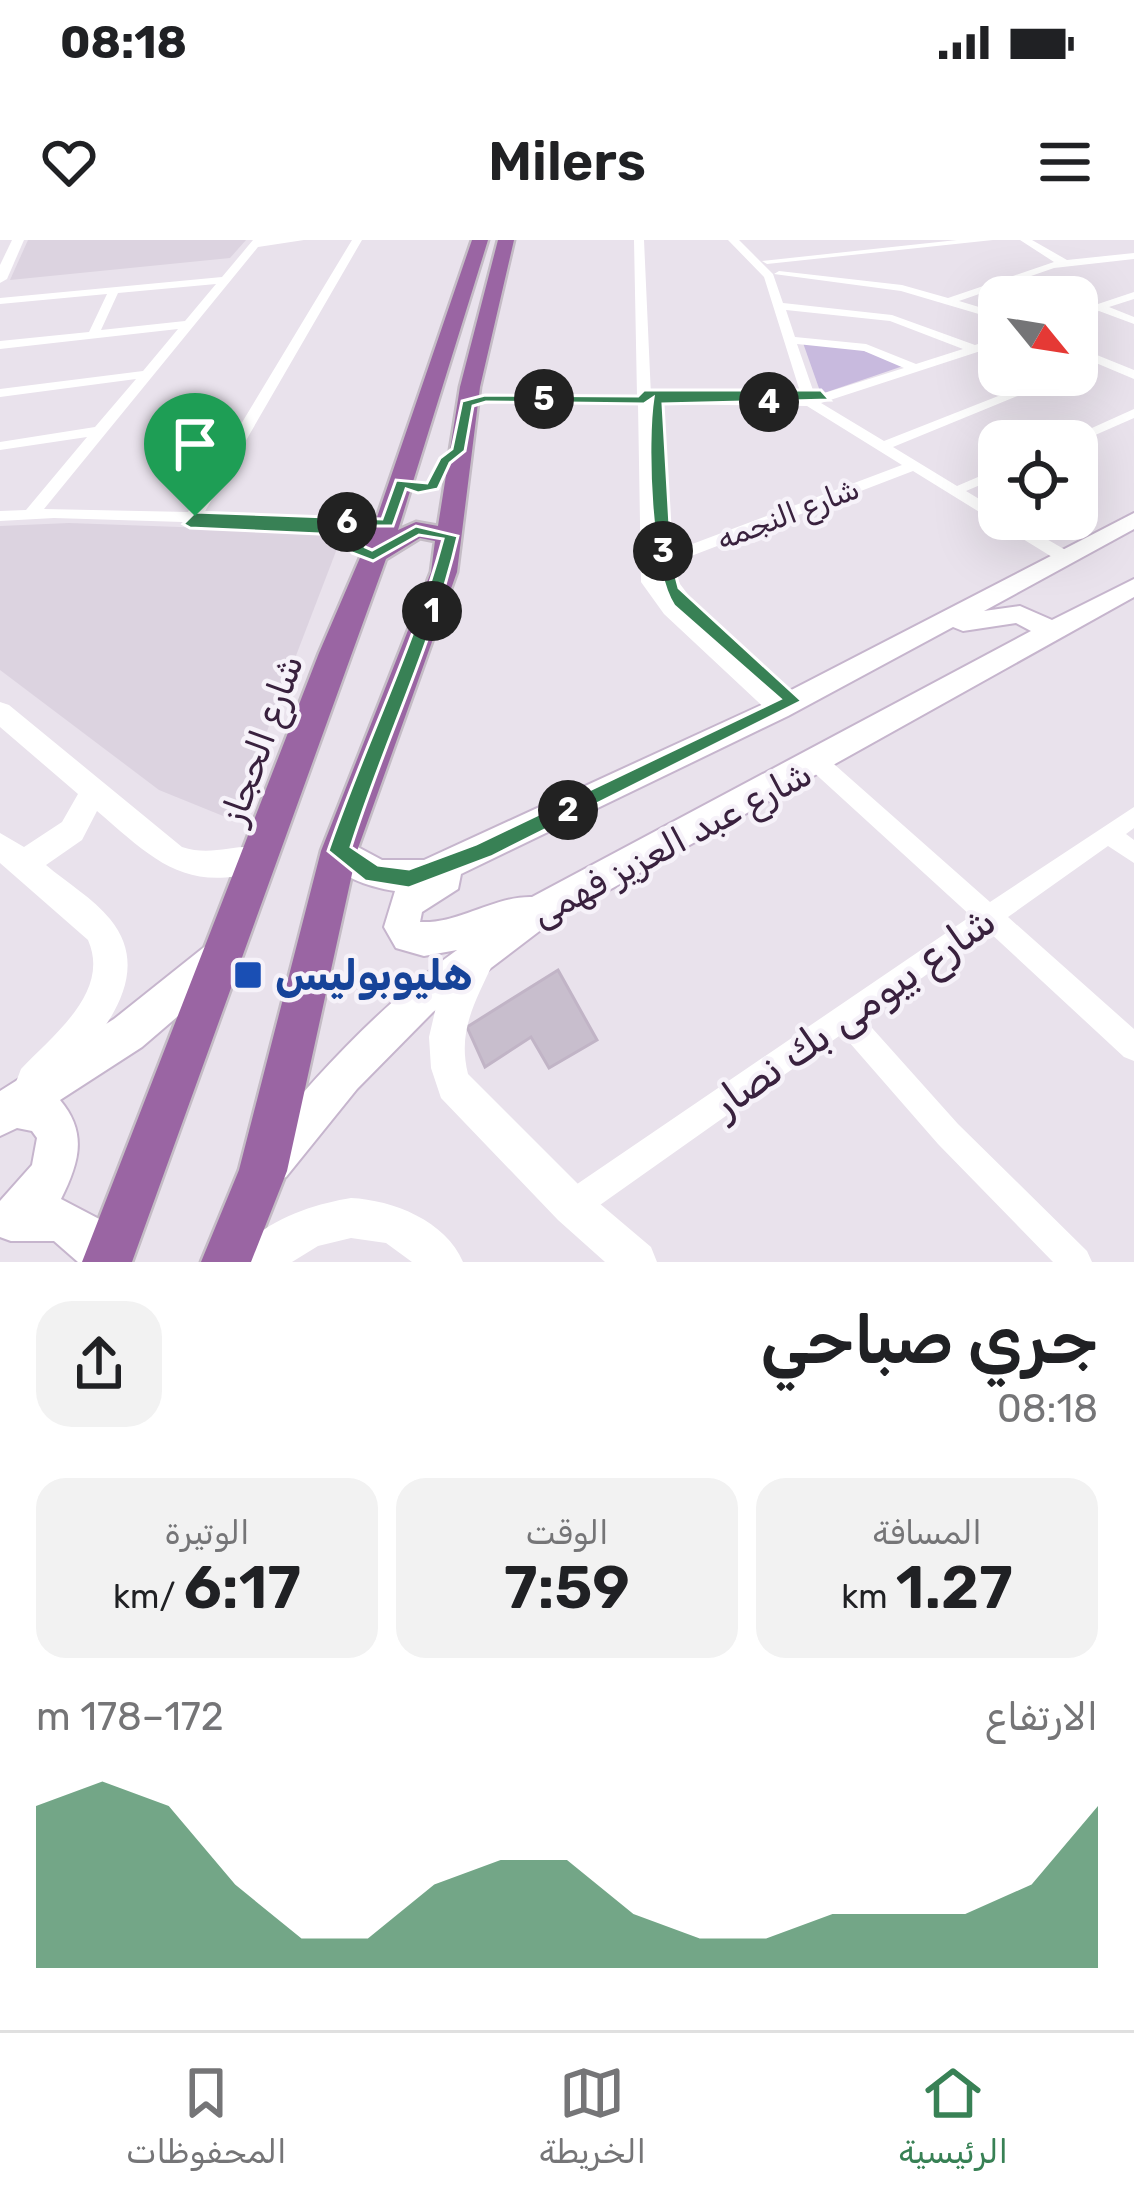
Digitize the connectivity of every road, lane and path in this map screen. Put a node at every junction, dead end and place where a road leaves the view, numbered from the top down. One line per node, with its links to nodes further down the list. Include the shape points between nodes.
1 (298, 240): 11 (street)
2 (357, 240): 58 (street)
3 (480, 240): 52 (main road, شارع الحجاز)
4 (506, 240): 40 (main road)
5 (639, 240): 42 (street)
6 (650, 240): 42 (street)
7 (733, 240): 25 (street, via 766,272)
8 (743, 240): 15 (street)
9 (988, 240): 15 (street)
10 (1025, 240): 16 (street)
11 (256, 242): 19 (street)
12 (7, 245): 18 (street)
13 (1110, 248): 14 (street)
14 (1130, 256): 16 (street)
15 (767, 261): 17 (street)
16 (1064, 262): 22 (street)
17 (779, 274): 22 (street); 25 (street)
18 (0, 279)
19 (225, 280): 20 (street); 29 (street)
20 (114, 290): 23 (street); 30 (street)
21 (1134, 292): 24 (street)
22 (951, 300): 26 (street)
23 (0, 302)
24 (1098, 304)
25 (784, 306): 31 (street); 34 (street, via 892,318)
26 (978, 309)
27 (1098, 311): 28 (street)
28 (1134, 321)
29 (188, 324): 30 (street); 37 (street)
30 (94, 334): 32 (street)
31 (796, 340): 36 (street, via 850,345); 43 (street)
32 (0, 345)
33 (978, 345): 34 (street)
34 (972, 347): 36 (street)
35 (1100, 361): 38 (street)
36 (914, 366): 43 (street)
37 (147, 374): 39 (street); 46 (street)
38 (1134, 375)
39 (0, 393)
40 (468, 396): 42 (street); 49 (main road)
41 (1010, 396): 47 (street)
42 (651, 397): 43 (street); 66 (street); 70 (street, via 650,582 670,610)
43 (816, 398): 47 (street); 50 (street)
44 (1134, 413): 45 (street)
45 (1098, 429)
46 (99, 431): 48 (street); 56 (street)
47 (890, 443): 53 (street)
48 (0, 446)
49 (459, 451): 52 (main road); 61 (main road)
50 (913, 466): 55 (street); 66 (street, شارع النجمه)
51 (978, 481): 53 (street)
52 (420, 486): 60 (main road, شارع الحجاز)
53 (964, 487): 54 (street)
54 (978, 495)
55 (978, 505)
56 (31, 514): 57 (street); 58 (street)
57 (0, 520): 58 (street)
58 (192, 520): 60 (street); 65 (street, via 345,530)
59 (1134, 520): 64 (main road, شارع عبد العزيز فهمى)
60 (388, 523): 65 (main road, شارع الحجاز)
61 (451, 536): 65 (main road, via 416,530); 76 (main road, via 432,612)
62 (1042, 540): 64 (street)
63 (1048, 540): 64 (street)
64 (1068, 554): 68 (main road, شارع عبد العزيز فهمى)
65 (373, 556): 80 (main road, شارع الحجاز)
66 (664, 561): 70 (street, via 680,602)
67 (1130, 594): 69 (main road, شارع عبد العزيز فهمى)
68 (948, 620): 69 (main road, via 1019,614); 70 (main road, شارع عبد العزيز فهمى)
69 (1053, 632): 72 (main road, شارع عبد العزيز فهمى)
70 (786, 705): 77 (main road, شارع عبد العزيز فهمى)
71 (0, 712): 73 (street)
72 (818, 764): 81 (main road, شارع عبد العزيز فهمى); 82 (street)
73 (94, 790): 79 (street, via 72,831); 80 (street, via 186,864)
74 (1134, 817): 75 (street, شارع بيومى بك نصار)
75 (1109, 834): 78 (street); 82 (street, شارع بيومى بك نصار)
76 (339, 851): 77 (main road, شارع عبد العزيز فهمى, via 373,874 409,879); 88 (main road)
77 (483, 851): 81 (main road, via 406,903 401,915 409,936 435,940 508,913)
78 (1134, 853)
79 (11, 855): 87 (street, via 100,930 113,963 99,1007)
80 (257, 860): 84 (main road, شارع الحجاز)
81 (538, 912): 83 (main road, شارع عبد العزيز فهمى)
82 (987, 918): 85 (street, شارع بيومى بك نصار); 86 (street)
83 (484, 949): 88 (main road, شارع عبد العزيز فهمى, via 343,1075); 89 (street, via 448,1018 449,1073 461,1096)
84 (221, 956): 87 (main road, via 128,1033); 91 (main road, شارع الحجاز)
85 (844, 1017): 89 (street, شارع بيومى بك نصار); 96 (street)
86 (1134, 1048)
87 (7, 1111): 90 (main road, via 43,1112 59,1131 58,1161 41,1195)
88 (263, 1171): 92 (main road)
89 (572, 1206): 95 (street)
90 (7, 1220): 91 (main road, via 72,1222)
91 (106, 1262)
92 (226, 1262)
93 (257, 1262): 94 (street, via 321,1225 364,1218 405,1227)
94 (442, 1262)
95 (636, 1262)
96 (1076, 1262)

